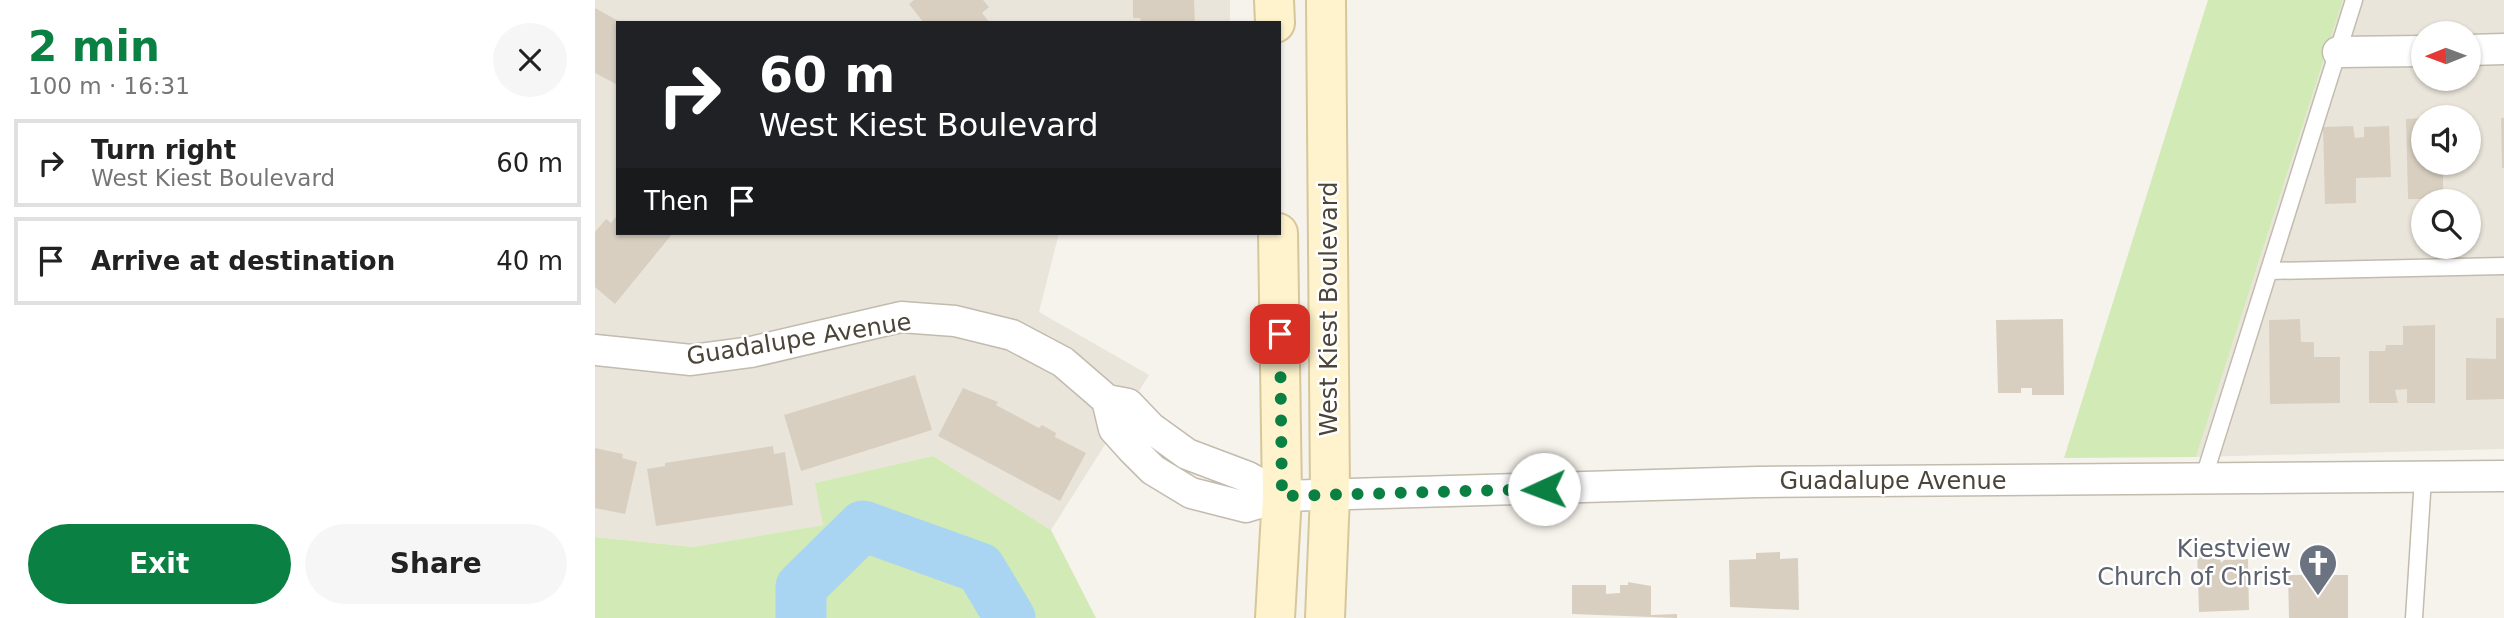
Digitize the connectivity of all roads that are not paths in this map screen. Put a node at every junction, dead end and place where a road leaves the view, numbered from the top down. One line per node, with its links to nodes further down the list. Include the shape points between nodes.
1 (1274, 0): 4 (main road)
2 (1326, 0): 16 (main road, West Kiest Boulevard)
3 (2354, 0): 8 (lane)
4 (1275, 21)
5 (2504, 49): 6 (street)
6 (2481, 50)
7 (2411, 51): 8 (street)
8 (2338, 52): 11 (lane)
9 (1278, 235): 17 (main road, West Kiest Boulevard)
10 (2504, 266): 11 (lane)
11 (2269, 271): 15 (lane)
12 (595, 350): 17 (street, Guadalupe Avenue, via 691,360 751,352 901,317 955,321 1012,335 1063,362 1107,400 1128,404 1187,454 1248,477)
13 (2504, 476): 14 (street, Guadalupe Avenue)
14 (2423, 478): 15 (street, Guadalupe Avenue); 20 (lane)
15 (2203, 480): 16 (street, Guadalupe Avenue, via 1757,482)
16 (1330, 495): 17 (street, Guadalupe Avenue); 19 (main road, West Kiest Boulevard)
17 (1282, 496): 18 (main road, West Kiest Boulevard)
18 (1275, 618)
19 (1325, 618)
20 (2414, 618)

